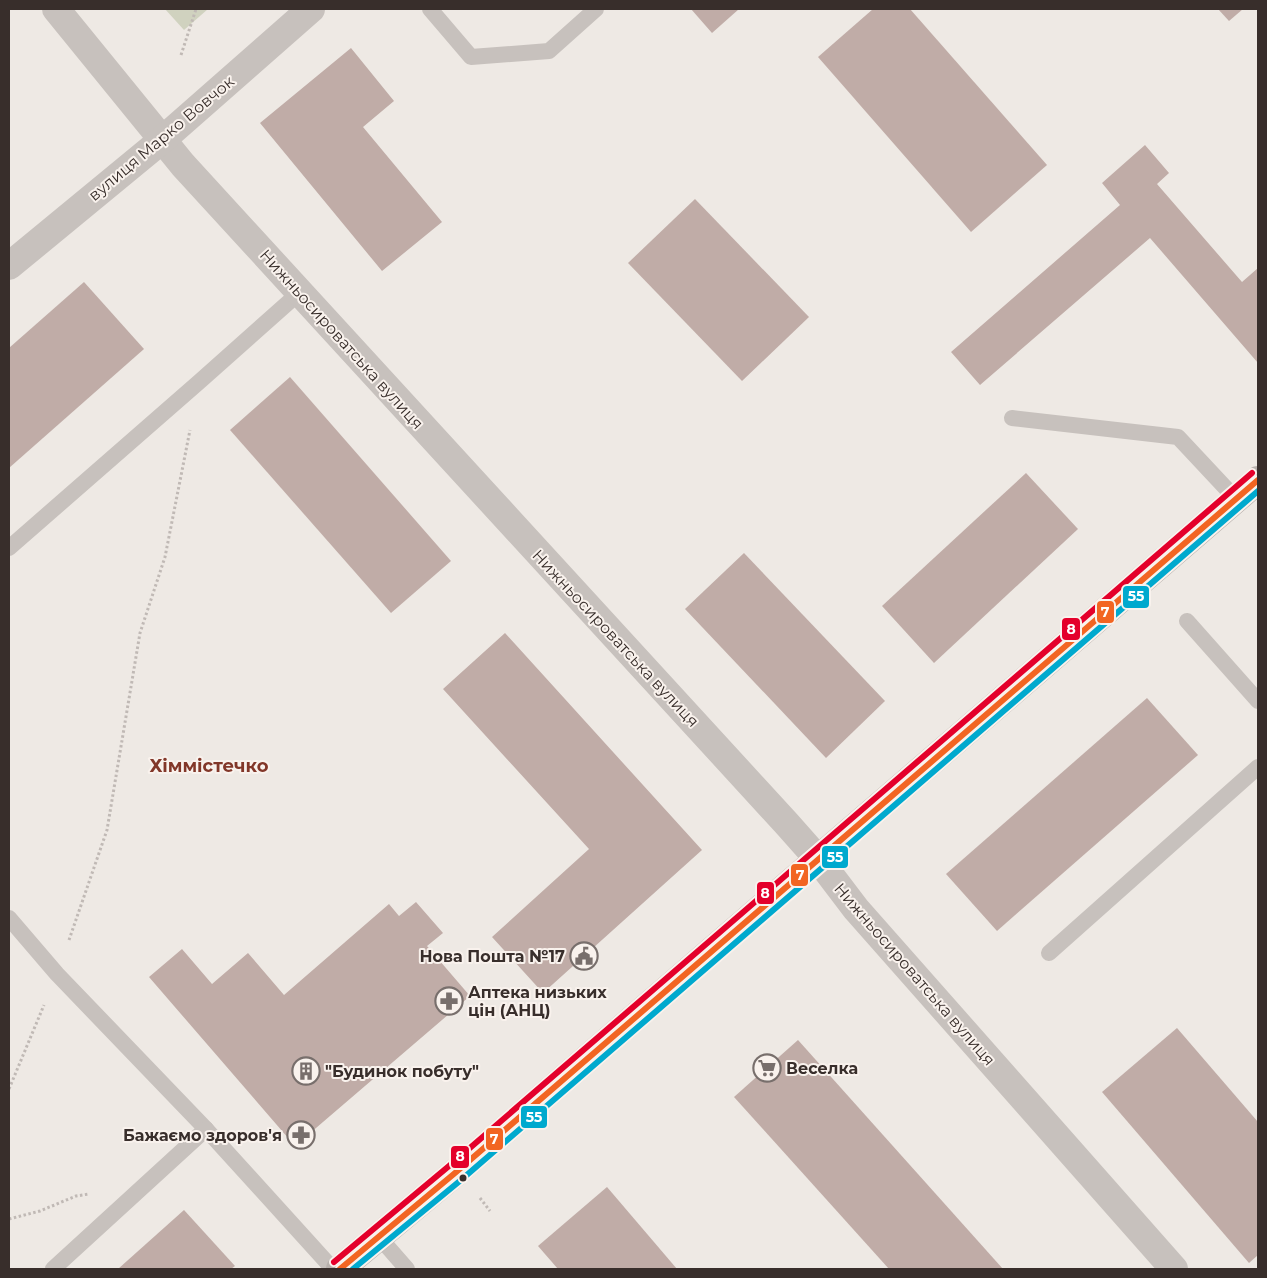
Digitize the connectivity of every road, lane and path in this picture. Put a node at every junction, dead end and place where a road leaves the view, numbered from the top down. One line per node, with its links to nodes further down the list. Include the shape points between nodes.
1 (56, 9): 7 (street, Нижньосироватська вулиця)
2 (196, 9): 6 (path)
3 (311, 9): 7 (street, вулиця Марко Вовчок)
4 (430, 9): 5 (lane, via 472,57 549,51)
5 (596, 9)
6 (181, 55)
7 (162, 140): 8 (street, вулиця Марко Вовчок); 9 (street, Нижньосироватська вулиця)
8 (9, 266)
9 (300, 293): 10 (lane); 18 (street, Нижньосироватська вулиця)
10 (199, 382): 14 (lane); 21 (path, via 165,557 140,633 107,830)
11 (1012, 418): 13 (lane, via 1178,437)
12 (1258, 480): 13 (main road)
13 (1236, 499): 18 (main road)
14 (9, 548)
15 (1187, 621): 16 (lane)
16 (1258, 701)
17 (1258, 766): 20 (lane)
18 (818, 859): 26 (main road); 31 (street, Нижньосироватська вулиця, via 856,909)
19 (9, 918): 21 (lane)
20 (1049, 953)
21 (57, 974): 22 (path); 23 (lane)
22 (9, 1089)
23 (206, 1129): 24 (lane); 28 (lane)
24 (145, 1186): 25 (path, via 76,1196); 27 (lane)
25 (9, 1219)
26 (379, 1237): 29 (main road); 30 (lane)
27 (53, 1269)
28 (334, 1269)
29 (340, 1269)
30 (407, 1269)
31 (1174, 1269)

